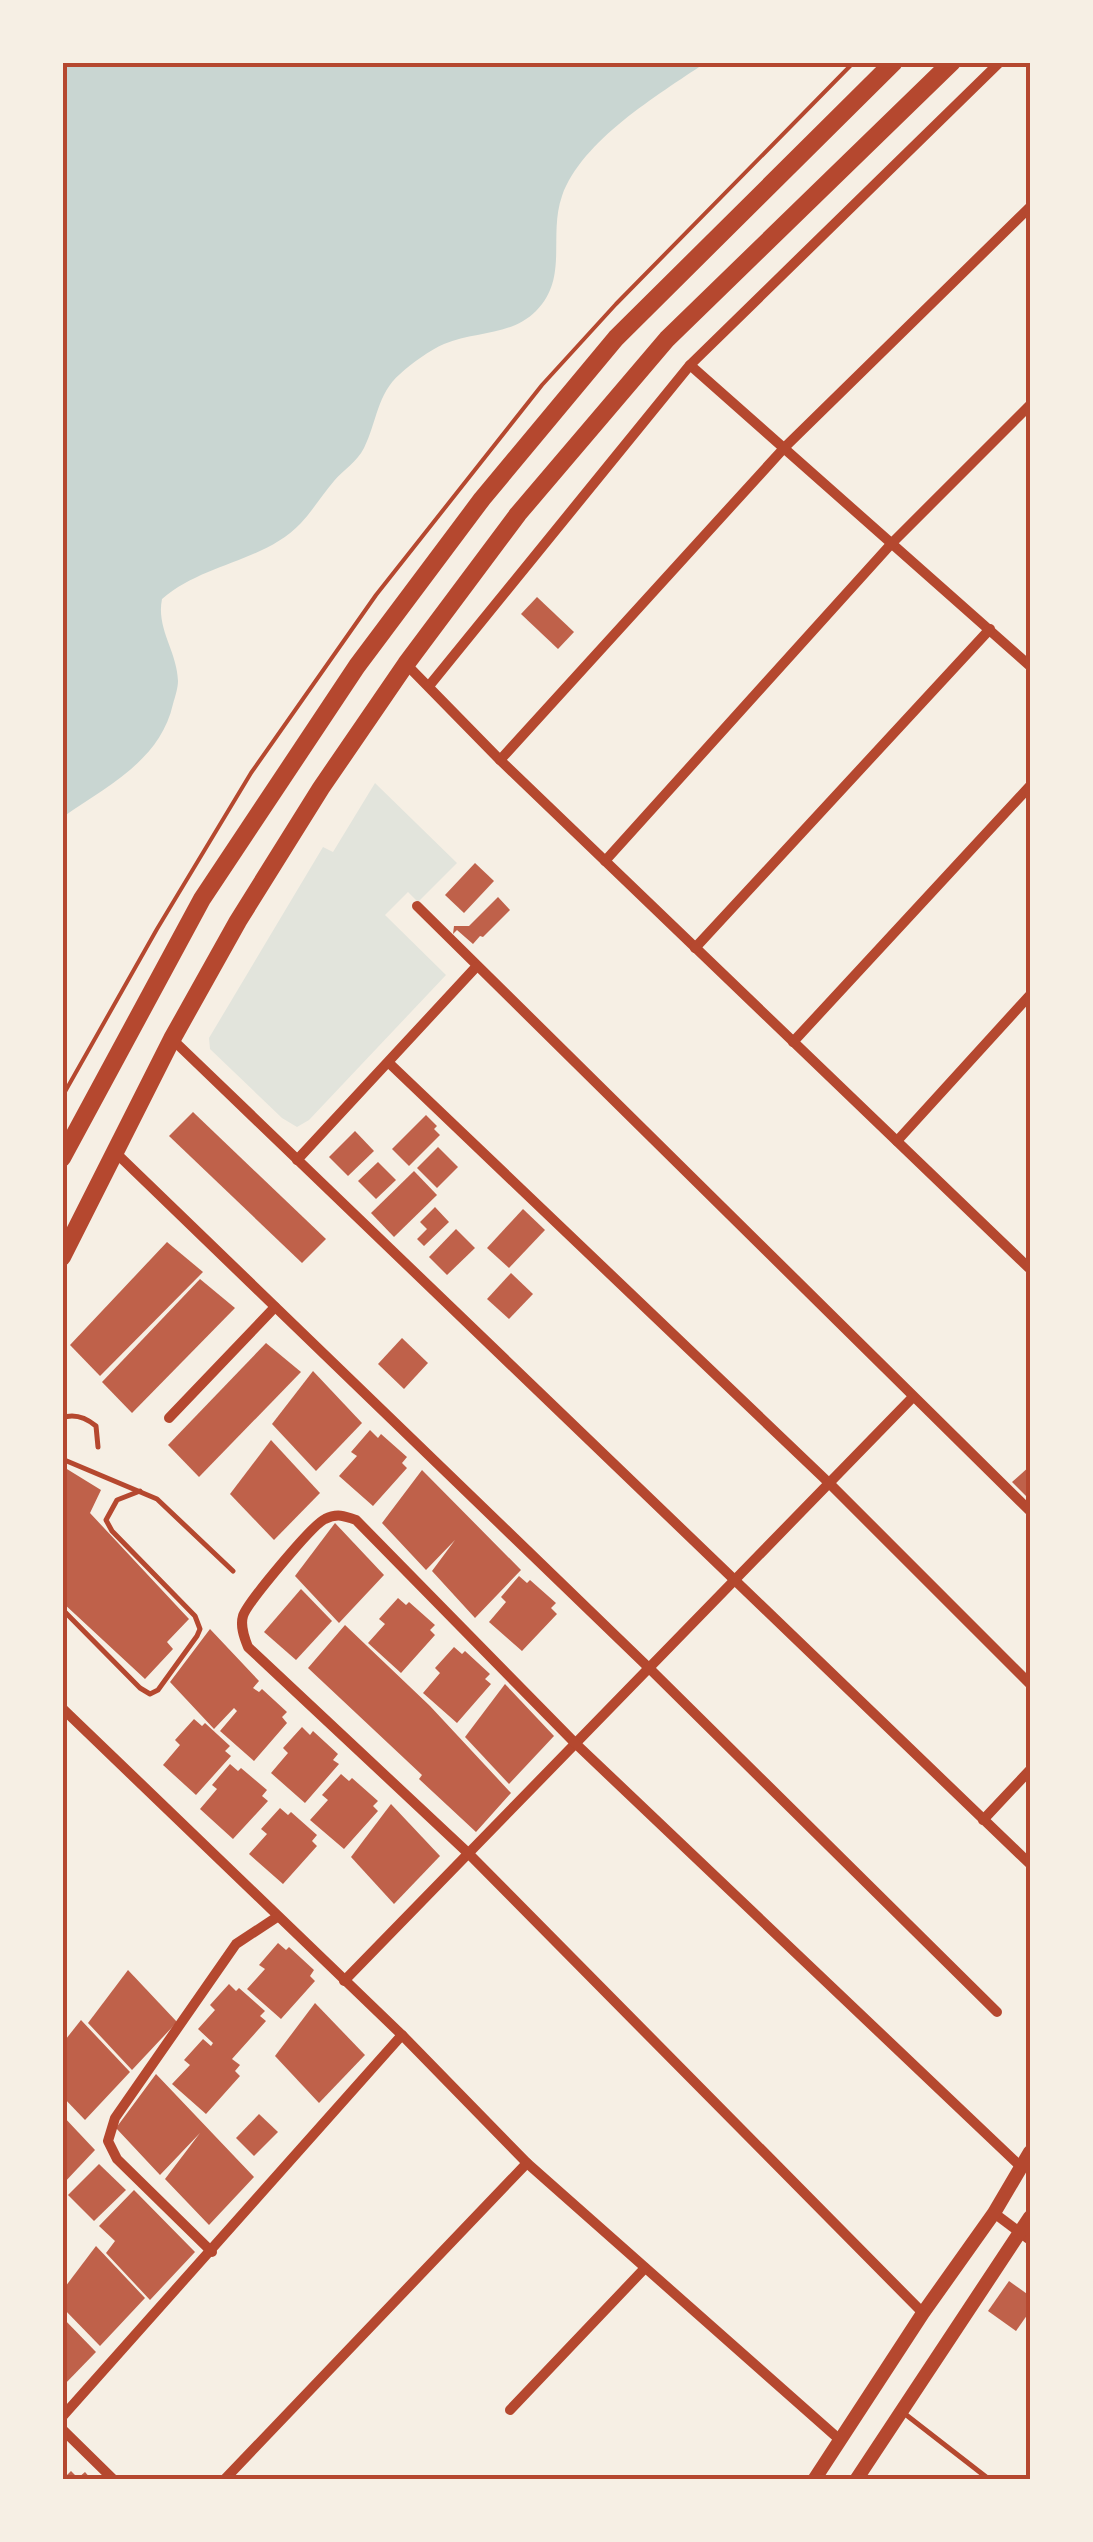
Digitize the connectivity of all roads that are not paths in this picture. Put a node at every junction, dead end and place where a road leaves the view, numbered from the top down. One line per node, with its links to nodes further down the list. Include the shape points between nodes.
1 (894, 62): 25 (highway, via 616,338 482,499 357,666 202,899)
2 (952, 62): 10 (highway, via 668,339 518,514)
3 (1000, 62): 5 (street)
4 (1030, 207): 7 (street)
5 (690, 365): 7 (street); 12 (street)
6 (1030, 405): 8 (street)
7 (785, 447): 8 (street); 13 (street)
8 (892, 544): 9 (street); 15 (street)
9 (990, 629): 11 (street); 17 (street)
10 (406, 664): 12 (street); 20 (highway, via 238,921)
11 (1030, 666)
12 (429, 686): 13 (street)
13 (500, 760): 15 (street)
14 (1030, 786): 21 (street)
15 (606, 861): 17 (street)
16 (416, 906): 18 (street)
17 (695, 948): 21 (street)
18 (476, 968): 22 (street); 30 (street)
19 (1030, 995): 23 (street)
20 (172, 1039): 24 (highway); 26 (street)
21 (793, 1042): 23 (street)
22 (390, 1063): 26 (street); 35 (street)
23 (897, 1142): 28 (street)
24 (116, 1152): 27 (highway); 29 (street)
25 (62, 1158)
26 (297, 1160): 39 (street)
27 (62, 1258)
28 (1030, 1269)
29 (276, 1307): 32 (street); 41 (street)
30 (912, 1398): 35 (street); 37 (street)
31 (62, 1418): 33 (lane, via 88,1419 96,1426)
32 (169, 1418)
33 (98, 1447)
34 (62, 1459): 36 (lane)
35 (829, 1482): 39 (street); 42 (street)
36 (140, 1491): 38 (lane); 40 (lane, via 118,1500 106,1520 196,1616 196,1636 150,1694)
37 (1030, 1511)
38 (233, 1571)
39 (735, 1580): 41 (street); 46 (street)
40 (62, 1609)
41 (649, 1668): 44 (street); 51 (street)
42 (1030, 1684)
43 (62, 1708): 49 (street)
44 (576, 1743): 47 (street); 47 (street, via 356,1520 341,1514 311,1530 243,1614 248,1647); 55 (street)
45 (1030, 1770): 46 (street)
46 (983, 1820): 48 (street)
47 (468, 1853): 50 (street); 61 (street)
48 (1030, 1864)
49 (276, 1916): 50 (street); 59 (street, via 236,1944 115,2118 108,2140 116,2159)
50 (344, 1980): 52 (street)
51 (997, 2012)
52 (402, 2036): 54 (street); 59 (street)
53 (1030, 2152): 55 (main road)
54 (527, 2162): 60 (street); 68 (street)
55 (1021, 2167): 56 (main road)
56 (994, 2213): 58 (street); 61 (main road)
57 (1030, 2216): 58 (main road)
58 (1025, 2236): 63 (main road)
59 (212, 2252): 64 (street)
60 (645, 2268): 62 (street); 66 (street)
61 (923, 2312): 66 (main road)
62 (510, 2410)
63 (901, 2412): 70 (main road); 71 (lane)
64 (62, 2417)
65 (62, 2429): 67 (street)
66 (840, 2440): 69 (main road)
67 (114, 2480)
68 (224, 2480)
69 (814, 2480)
70 (856, 2480)
71 (990, 2480)

